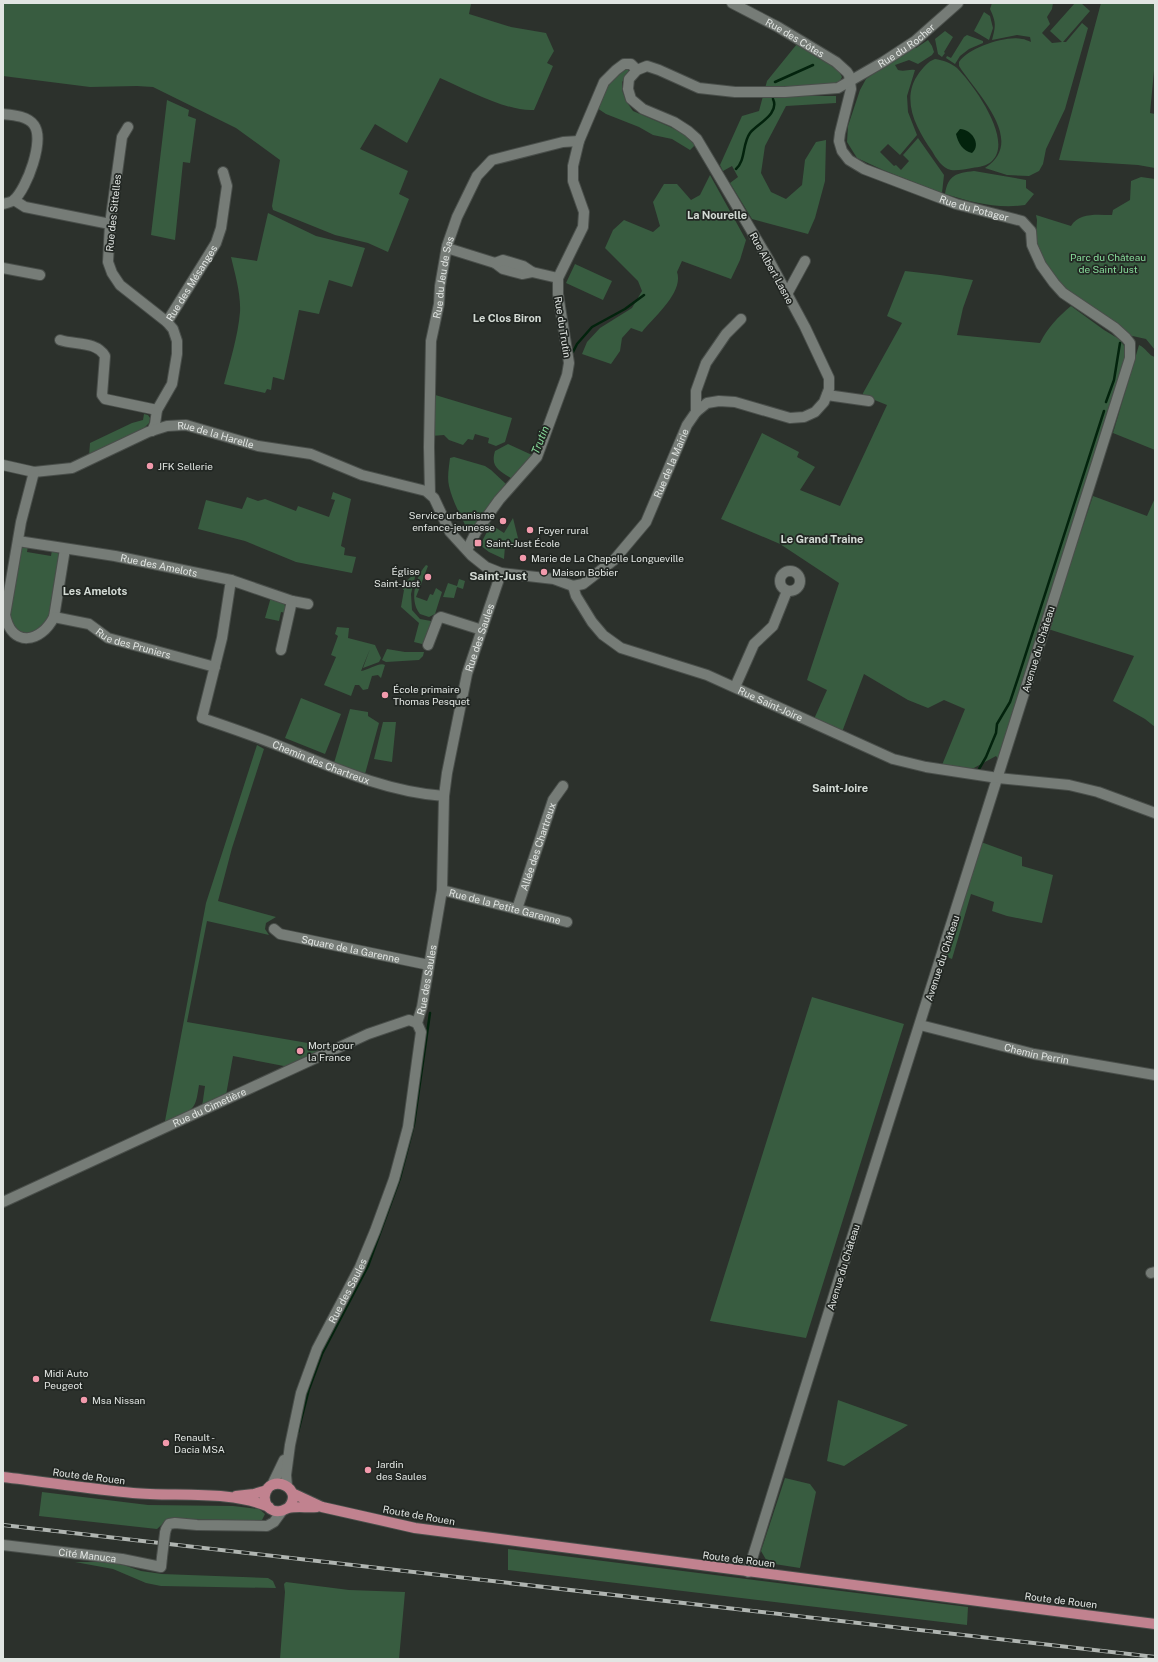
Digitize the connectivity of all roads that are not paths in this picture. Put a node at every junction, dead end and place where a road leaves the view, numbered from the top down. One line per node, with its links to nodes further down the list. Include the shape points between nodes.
1 (732, 3): 4 (street, Rue des Côtes, via 836,62 847,72)
2 (958, 3): 4 (street, Rue du Rocher, via 915,41)
3 (637, 70): 4 (street, via 646,66 699,88 735,92 838,88); 7 (street, Rue du Trutin, via 631,64 624,64 604,82); 17 (street, Rue Albert Lasne, via 629,79 631,99 643,109 674,122 697,139)
4 (849, 80): 21 (street, Rue du Potager, via 851,89 839,141 842,151 849,160 864,169 956,204 1022,221 1031,231 1032,245 1041,265 1054,283 1063,293 1115,328)
5 (3, 114): 9 (street, via 28,119 35,125 38,135 35,158 21,191)
6 (128, 127): 11 (street, Rue des Sittelles, via 122,136)
7 (579, 141): 12 (street, Rue du Jeu de Sas, via 563,142 492,160 477,176 450,233); 16 (street, Rue du Trutin, via 573,166 573,181 584,212 583,226)
8 (223, 172): 19 (street, Rue des Mésanges, via 227,186 218,238)
9 (14, 200): 10 (street); 11 (street, via 25,207)
10 (3, 204)
11 (110, 224): 19 (street, Rue des Sittelles, via 108,262 112,273 120,285)
12 (447, 248): 16 (street, via 495,263 503,269); 30 (street, Rue du Jeu de Sas, via 431,341)
13 (805, 262): 17 (street)
14 (3, 268): 15 (street)
15 (40, 275)
16 (558, 278): 33 (street, Rue du Trutin, via 558,294 569,363 567,375 537,457 499,500 476,532)
17 (787, 294): 22 (street, Rue Albert Lasne, via 829,378)
18 (741, 319): 25 (street, via 726,334 706,363 696,391)
19 (167, 322): 24 (street, Rue des Mésanges, via 177,340 177,354 172,384)
20 (60, 340): 24 (street, via 69,344 95,346 101,351 104,356 102,396 105,399)
21 (1130, 343): 47 (street, Avenue du Château, via 1130,358)
22 (827, 395): 23 (street); 25 (street, via 815,412 804,417 790,418 719,400 707,403)
23 (869, 401)
24 (157, 412): 26 (street, via 163,421); 27 (street, Rue des Mésanges)
25 (696, 412): 36 (street, Rue de la Mairie, via 687,425 646,522 614,560 583,584)
26 (172, 426): 27 (street, Rue de la Harelle); 30 (street, Rue de la Harelle, via 186,425 258,446 311,454 362,475)
27 (152, 431): 29 (street, Rue de la Harelle, via 72,468)
28 (3, 465): 29 (street, Rue de la Harelle)
29 (34, 472): 31 (street)
30 (430, 494): 33 (street, via 447,528)
31 (18, 541): 32 (street, Rue des Amelots); 40 (street)
32 (65, 549): 35 (street, Rue des Amelots, via 115,556); 41 (street)
33 (467, 550): 34 (street, via 486,567)
34 (501, 573): 36 (street, via 554,579); 42 (street, Rue des Saules)
35 (231, 580): 38 (street, Rue des Amelots); 45 (street)
36 (573, 586): 46 (street, Rue Saint-Joire, via 576,596 592,622 603,635 621,648 677,665)
37 (787, 591): 46 (street, via 773,626 754,644)
38 (292, 601): 39 (street, Rue des Amelots); 44 (street)
39 (308, 604)
40 (4, 615): 41 (street, via 12,630 26,638 36,637 44,632)
41 (54, 617): 45 (street, Rue des Pruniers, via 89,624 108,638)
42 (482, 630): 43 (street, via 441,617); 49 (street, Rue des Saules, via 458,711)
43 (428, 645)
44 (281, 650)
45 (215, 667): 49 (street, Chemin des Chartreux, via 202,718 338,770 406,791)
46 (736, 688): 47 (street, Rue Saint-Joire, via 893,760)
47 (998, 778): 50 (street, Rue Saint-Joire, via 1053,782 1098,792); 57 (street, Avenue du Château)
48 (562, 786): 52 (street, Allée des Chartreux, via 552,800)
49 (444, 796): 51 (street, Rue des Saules)
50 (1155, 813)
51 (442, 890): 52 (street, Rue de la Petite Garenne); 55 (street, Rue des Saules)
52 (517, 909): 53 (street, Rue de la Petite Garenne)
53 (567, 922)
54 (274, 929): 55 (street, Square de la Garenne, via 280,934)
55 (429, 965): 56 (street, Rue des Saules)
56 (417, 1023): 59 (street, Rue du Cimetière, via 409,1020 368,1034); 60 (street, Rue des Saules, via 421,1032 415,1080 408,1127 394,1179 360,1267 317,1349 301,1393)
57 (920, 1025): 58 (street, Chemin Perrin, via 1034,1054); 70 (street, Avenue du Château)
58 (1155, 1075)
59 (3, 1202)
60 (290, 1445): 62 (street, Rue des Saules); 63 (street, Rue des Saules, via 286,1475)
61 (3, 1477): 64 (main road, Route de Rouen, via 133,1493)
62 (270, 1487): 63 (main road, via 281,1484); 64 (main road, Route de Rouen, via 254,1494); 65 (main road, via 265,1499)
63 (289, 1490): 66 (main road, Route de Rouen); 67 (main road, via 292,1501)
64 (220, 1497): 65 (main road, Route de Rouen)
65 (269, 1507): 67 (main road, via 276,1511); 68 (street, via 265,1522)
66 (322, 1507): 67 (main road, Route de Rouen); 70 (main road, Route de Rouen, via 415,1528)
67 (285, 1509): 68 (street, via 274,1522)
68 (259, 1527): 69 (street, Cité Manuca, bridge, via 169,1524 165,1532 161,1567 122,1559)
69 (3, 1545)
70 (748, 1572): 71 (main road, Route de Rouen)
71 (1155, 1624)

